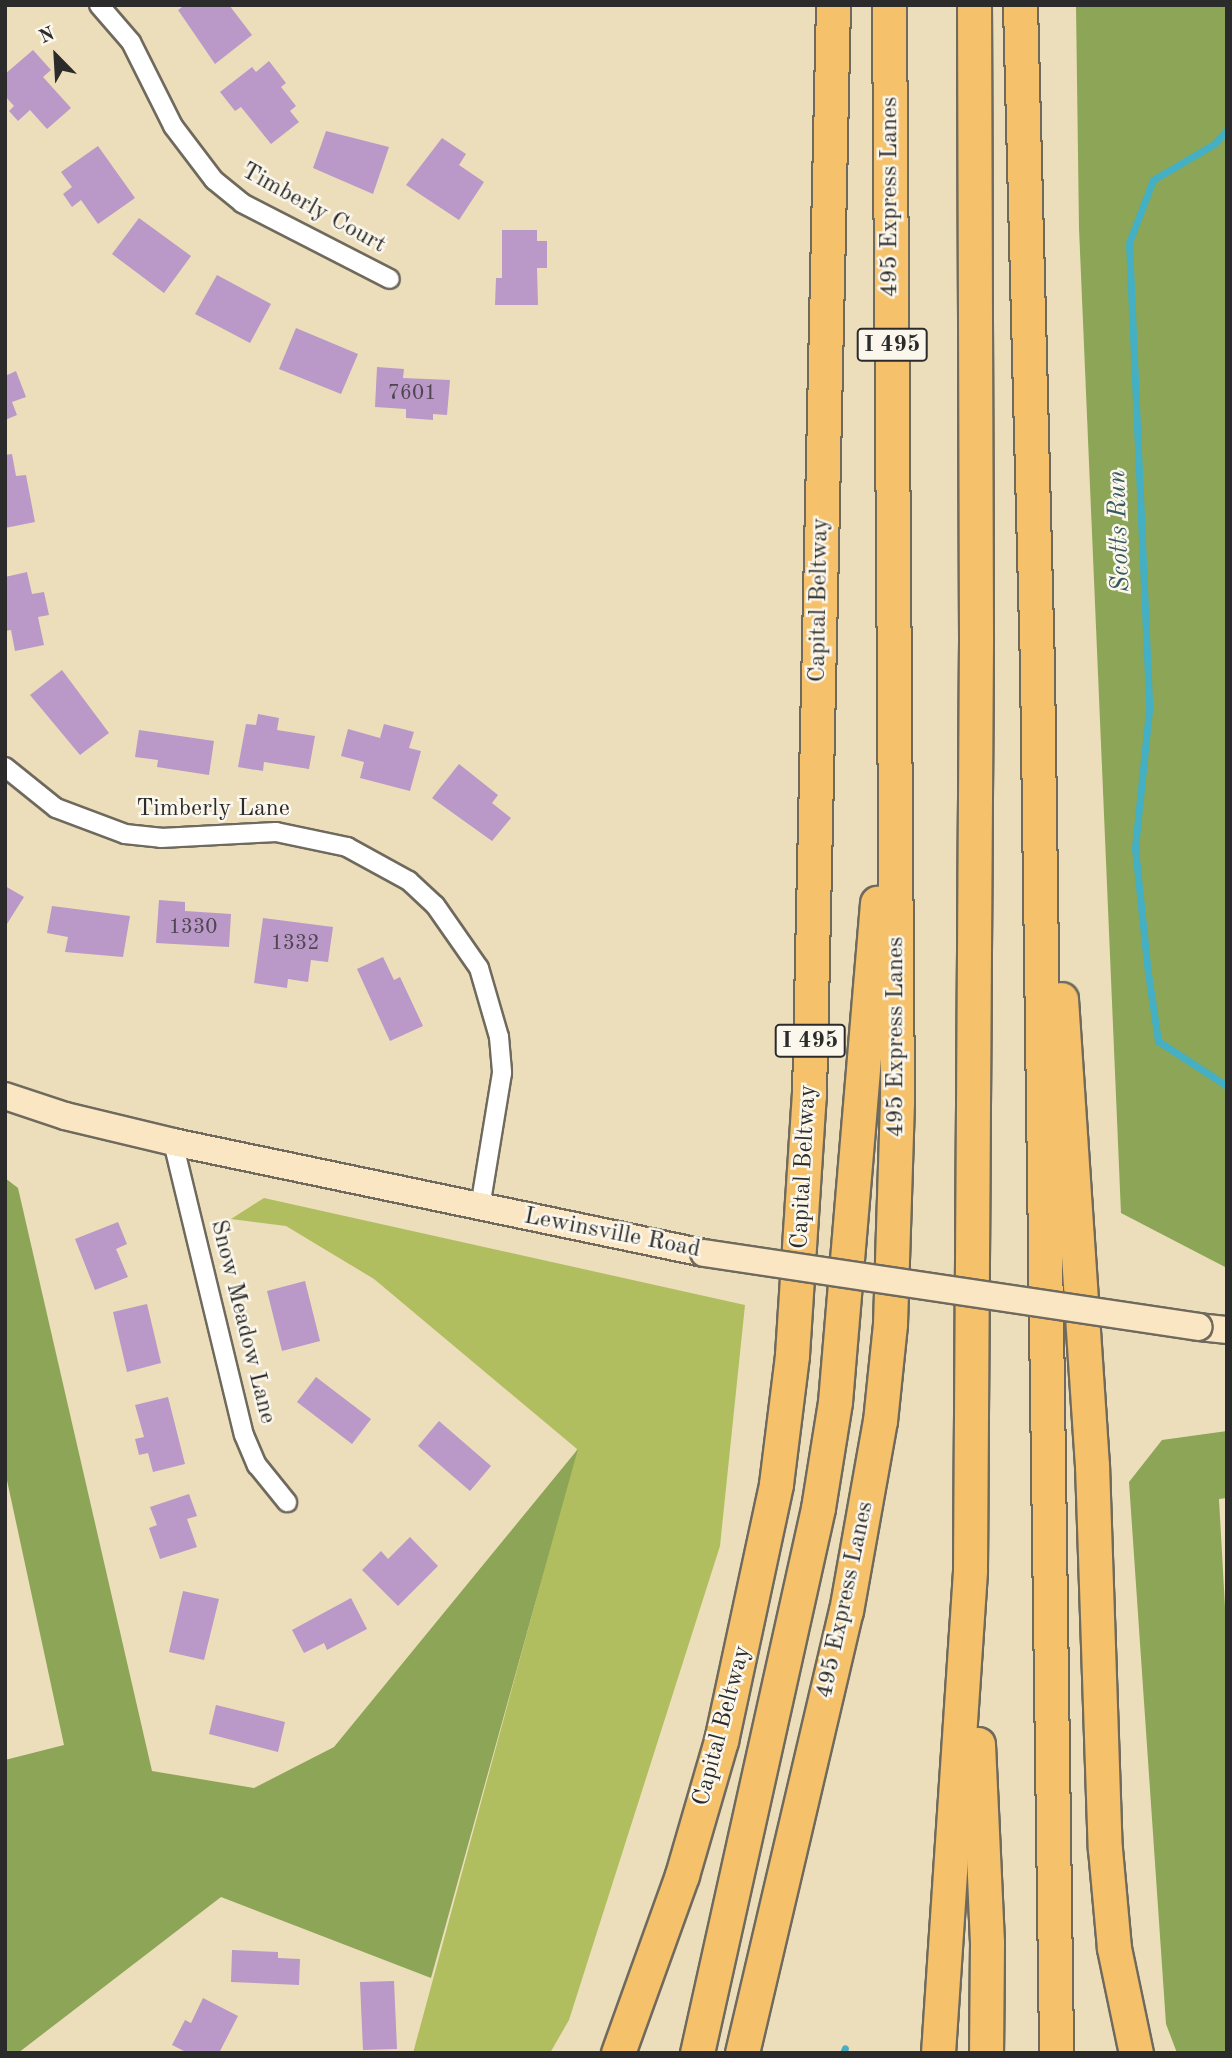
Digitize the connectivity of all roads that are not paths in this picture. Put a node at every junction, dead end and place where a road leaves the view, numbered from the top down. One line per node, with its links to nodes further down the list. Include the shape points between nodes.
1 (99, 5): 6 (street, Timberly Court, via 131,42 173,126 214,180 242,203)
2 (833, 5): 16 (highway, Capital Beltway / I 495, via 809,1094 793,1355 776,1484 721,1741 682,1875)
3 (889, 5): 8 (highway, 495 Express Lanes / I 495)
4 (974, 5): 15 (highway, via 976,650)
5 (1020, 5): 7 (highway)
6 (390, 279)
7 (1037, 668): 21 (highway); 22 (highway, via 1086,1337 1105,1849 1114,1948)
8 (894, 684): 17 (highway, via 835,1402 799,1607); 18 (highway, 495 Express Lanes / I 495, via 896,1210 880,1421 846,1611)
9 (5, 767): 12 (street, Timberly Lane, via 56,808 90,824 161,838 276,832 314,837 378,861 435,905 479,968 499,1037 502,1073)
10 (5, 1096): 11 (main road, Lewinsville Road)
11 (173, 1142): 12 (main road, Lewinsville Road); 14 (street, Snow Meadow Lane, via 244,1435 257,1465)
12 (480, 1208): 13 (main road, Lewinsville Road, bridge, via 704,1254)
13 (1227, 1330)
14 (287, 1502)
15 (970, 1570): 19 (highway); 20 (highway, via 987,1942)
16 (618, 2053)
17 (697, 2053)
18 (742, 2053)
19 (938, 2053)
20 (986, 2053)
21 (1056, 2053)
22 (1136, 2053)

